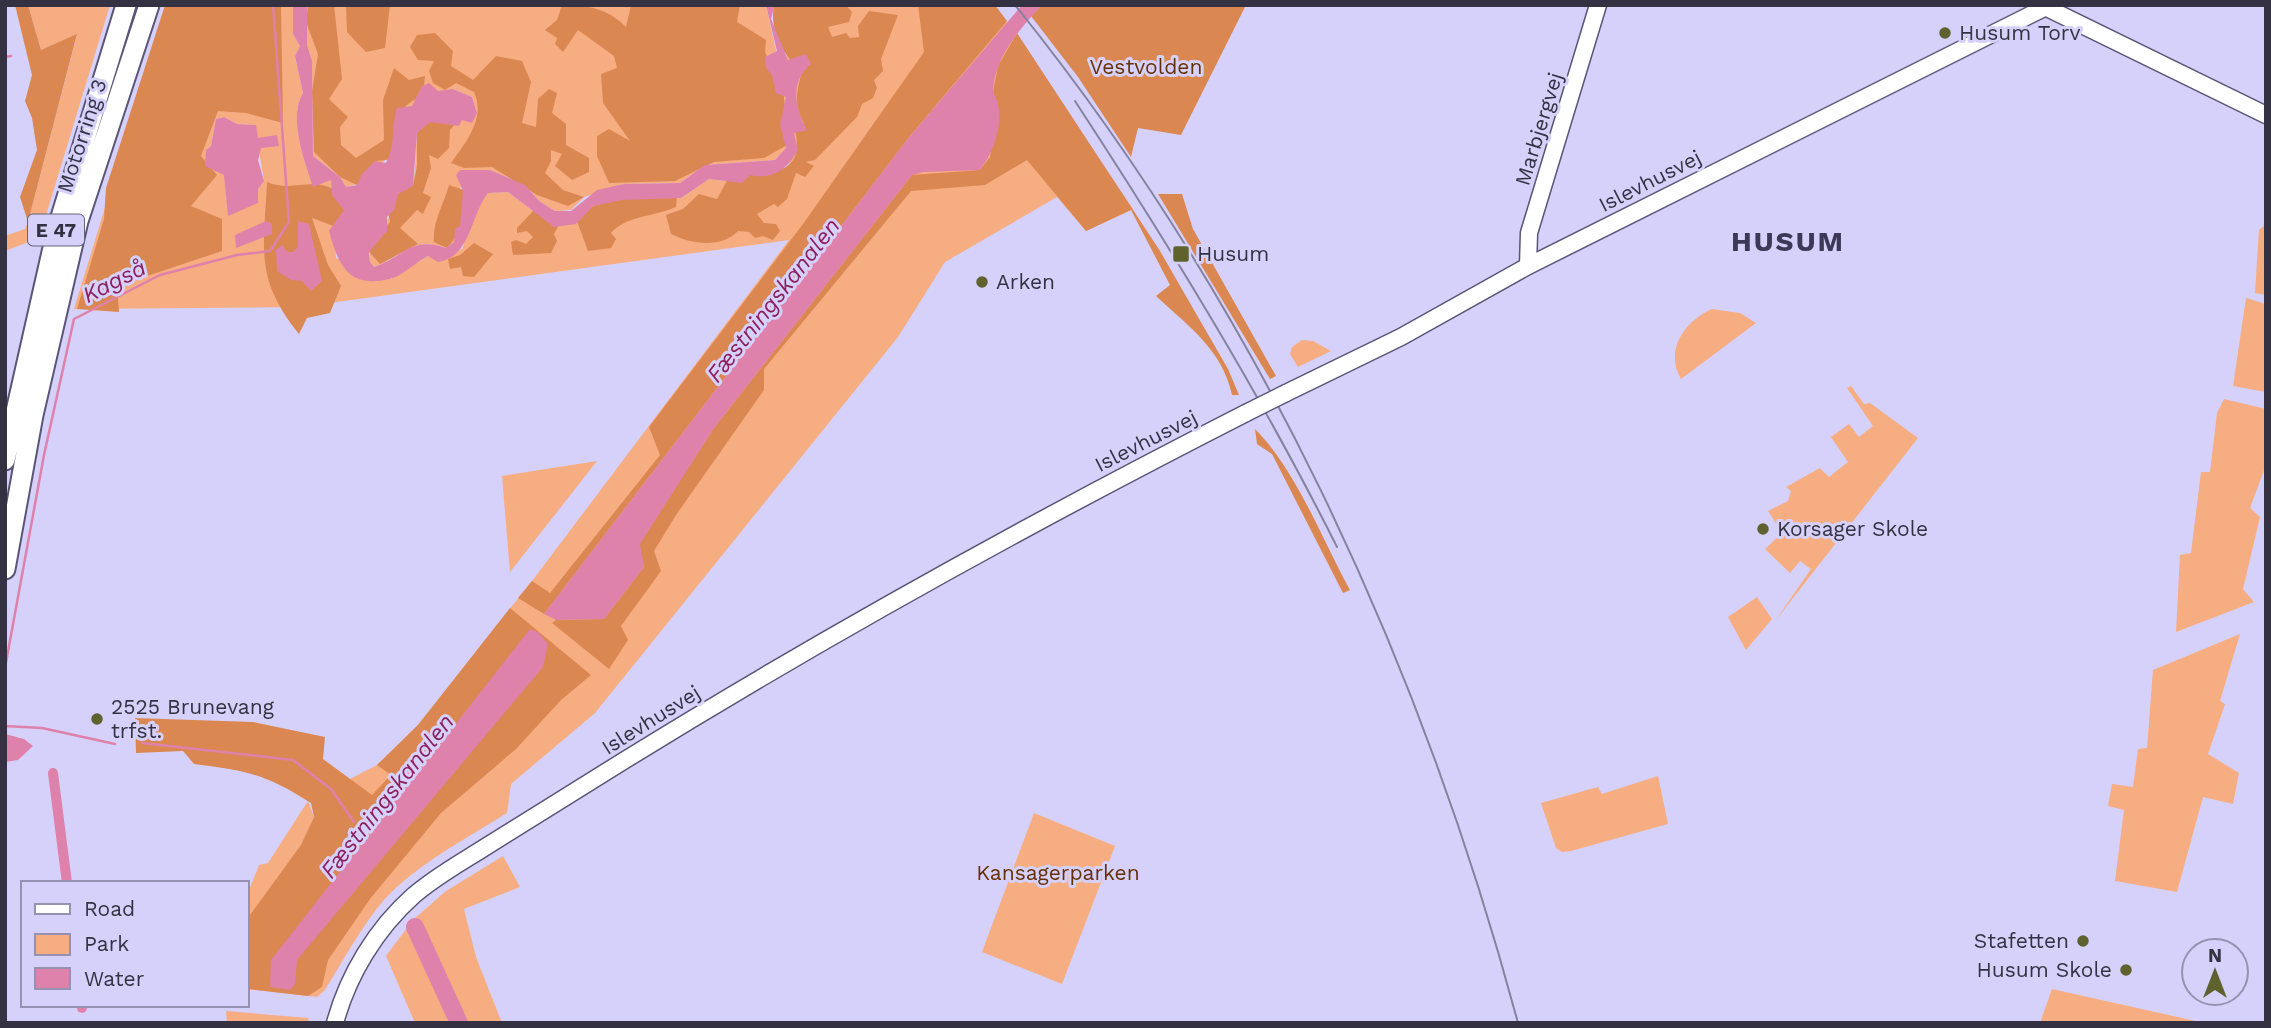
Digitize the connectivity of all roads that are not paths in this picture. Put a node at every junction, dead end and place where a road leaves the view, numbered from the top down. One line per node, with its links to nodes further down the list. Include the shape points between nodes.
1 (126, 5): 7 (highway, Motorring 3 / E 47, via 57,230)
2 (149, 5): 8 (highway, Motorring 3 / E 47, via 78,221 33,415)
3 (1598, 5): 6 (street, Marbjergvej, via 1529,233)
4 (2046, 6): 5 (street); 6 (street, Islevhusvej)
5 (2266, 115)
6 (1528, 266): 9 (street, Islevhusvej, bridge, via 1401,337 1003,539 713,706 456,864 412,897 380,931 355,971)
7 (5, 460)
8 (5, 569)
9 (337, 1016)

